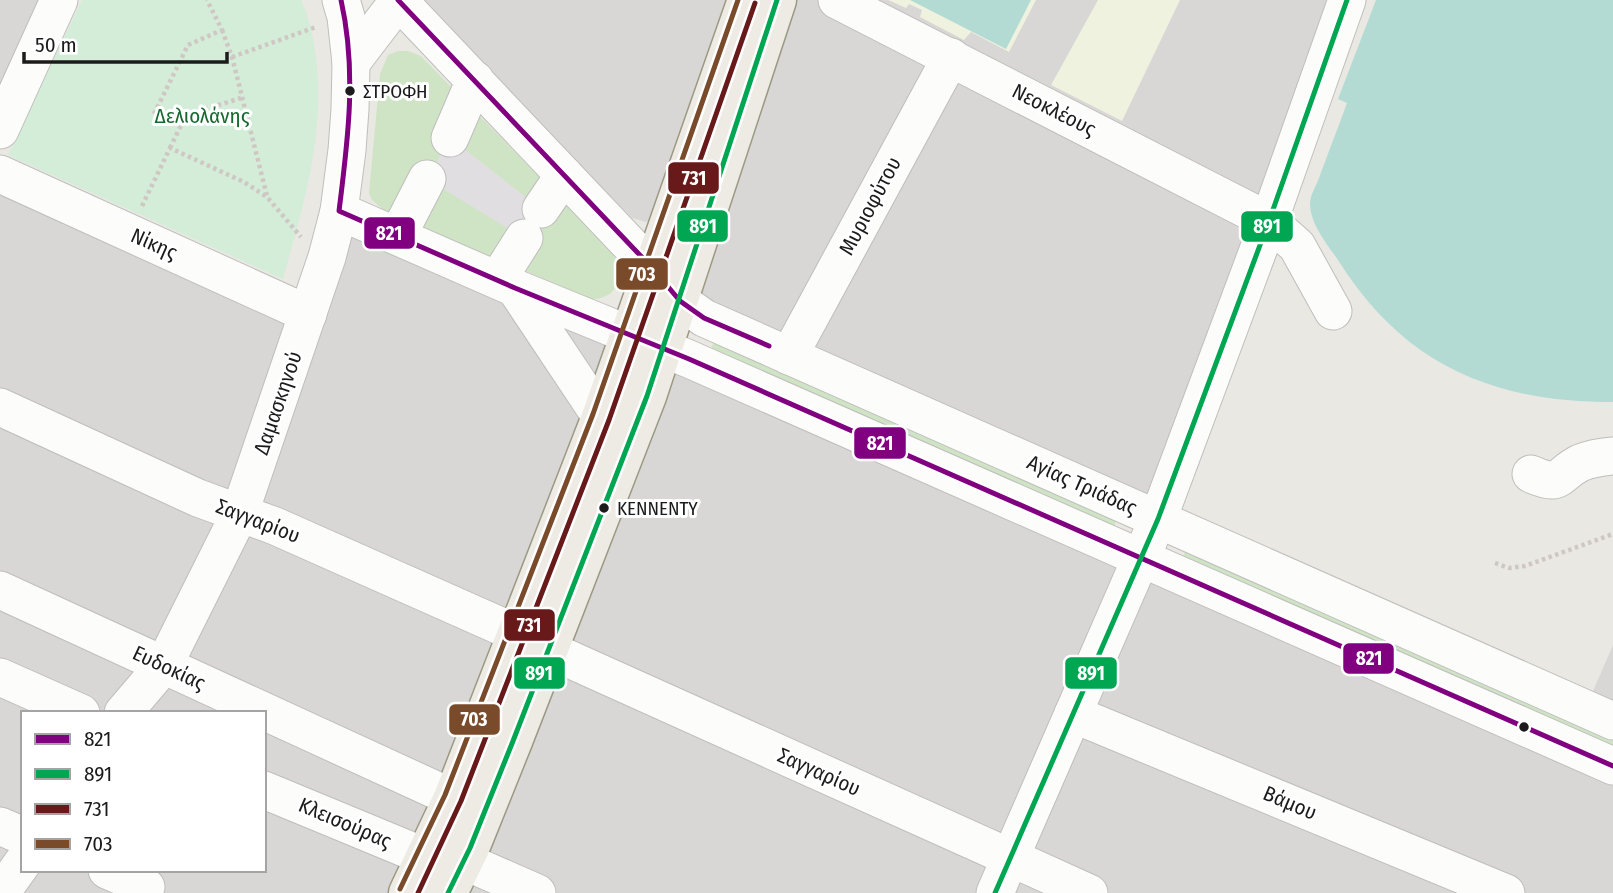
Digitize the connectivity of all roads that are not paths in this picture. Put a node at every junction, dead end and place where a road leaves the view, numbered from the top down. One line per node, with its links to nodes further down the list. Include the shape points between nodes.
1 (59, 0): 11 (street)
2 (398, 0): 9 (street); 10 (street)
3 (747, 0): 19 (main road)
4 (778, 0): 21 (main road)
5 (838, 0): 8 (street, Νεοκλέους)
6 (1347, 0): 17 (street)
7 (343, 8): 9 (street, Δαμασκηνού)
8 (951, 57): 17 (street, Νεοκλέους); 25 (street, Μυριοφύτου)
9 (351, 63): 16 (street, Δαμασκηνού)
10 (475, 80): 12 (street); 14 (street)
11 (0, 130)
12 (450, 138)
13 (0, 174): 23 (street, Νίκης)
14 (564, 175): 19 (street); 20 (street, via 533,224)
15 (427, 179): 18 (street)
16 (339, 211): 18 (street, Αγίας Τριάδας); 23 (street, Δαμασκηνού)
17 (1269, 221): 22 (street, Νεοκλέους, via 1297,246); 31 (street)
18 (398, 235): 20 (street, Αγίας Τριάδας)
19 (654, 270): 21 (street); 24 (main road)
20 (507, 284): 24 (street, Αγίας Τριάδας); 27 (street)
21 (692, 309): 24 (main road); 25 (street, Αγίας Τριάδας)
22 (1333, 311)
23 (308, 314): 30 (street, Δαμασκηνού)
24 (647, 343): 27 (main road); 32 (street, Αγίας Τριάδας); 34 (main road)
25 (789, 356): 31 (street, Αγίας Τριάδας)
26 (0, 407): 30 (street, Σαγγαρίου)
27 (601, 417): 34 (main road)
28 (1613, 456): 29 (street, via 1579,464 1560,480)
29 (1531, 474)
30 (239, 514): 34 (street, Σαγγαρίου); 35 (street, Δαμασκηνού)
31 (1158, 519): 32 (street); 42 (street, Αγίας Τριάδας)
32 (1142, 558): 41 (street); 43 (street, Αγίας Τριάδας)
33 (0, 590): 35 (street, Ευδοκίας)
34 (532, 642): 45 (main road); 49 (street, Σαγγαρίου); 52 (main road)
35 (164, 665): 38 (street, Δαμασκηνού); 39 (street, Ευδοκίας)
36 (0, 677): 37 (street)
37 (76, 711)
38 (125, 711)
39 (264, 711)
40 (266, 712): 45 (street, Ευδοκίας)
41 (1073, 714): 49 (street); 59 (street, Βάμου)
42 (1611, 715)
43 (1613, 766)
44 (266, 791): 48 (street, Κλεισούρας)
45 (453, 798): 48 (main road)
46 (0, 826): 47 (street)
47 (21, 835)
48 (426, 857): 55 (main road)
49 (1010, 858): 57 (street); 58 (street, Σαγγαρίου)
50 (21, 865): 54 (street)
51 (113, 872): 53 (street)
52 (456, 877): 56 (street)
53 (148, 883)
54 (1, 893)
55 (408, 893)
56 (537, 893)
57 (995, 893)
58 (1089, 893)
59 (1506, 893)

